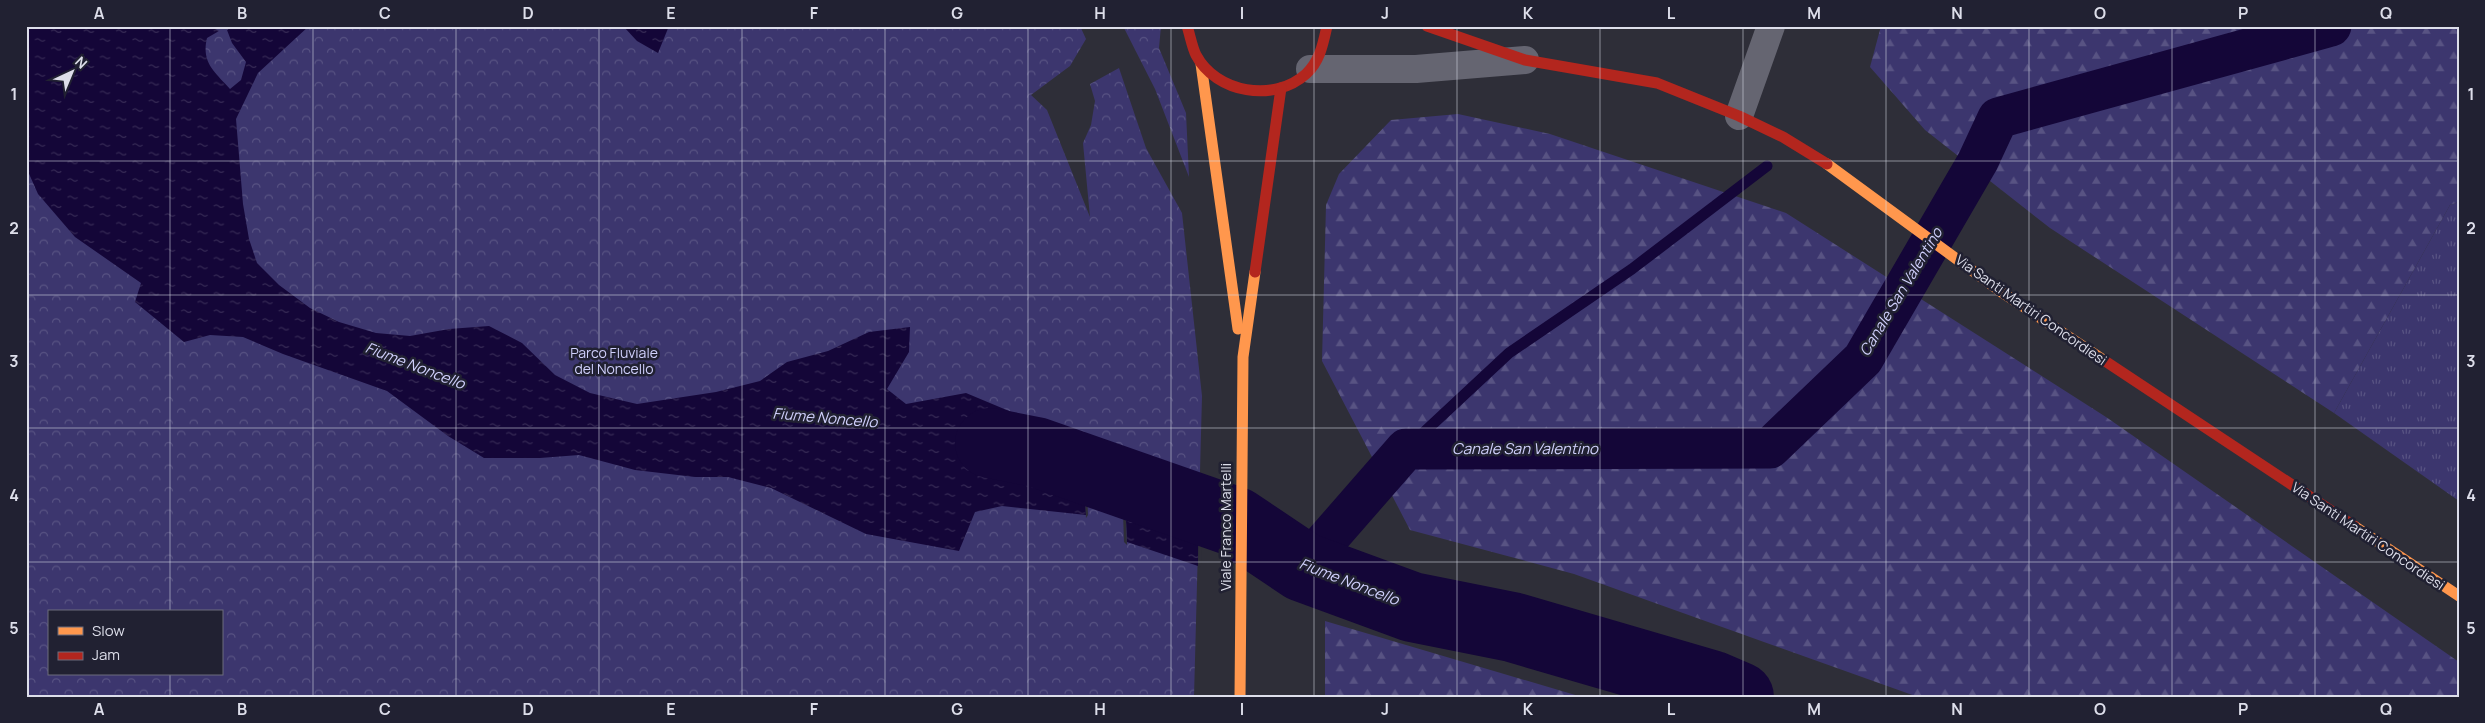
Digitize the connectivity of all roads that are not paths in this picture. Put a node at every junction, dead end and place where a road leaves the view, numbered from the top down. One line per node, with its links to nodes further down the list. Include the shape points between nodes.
1 (1187, 26): 6 (street, Viale Franco Martelli, via 1190,44)
2 (1327, 26): 7 (street, Viale Franco Martelli, via 1324,45)
3 (1427, 26): 5 (street, Via Santi Martiri Concordiesi)
4 (1771, 26): 9 (street)
5 (1525, 60): 7 (street, Via Santi Martiri Concordiesi, via 1416,69); 9 (street, Via Santi Martiri Concordiesi, via 1656,83)
6 (1201, 64): 8 (street, Viale Franco Martelli, via 1211,75 1237,89 1251,92); 10 (street, Viale Franco Martelli)
7 (1310, 69): 8 (street, Viale Franco Martelli)
8 (1281, 88): 10 (street, Viale Franco Martelli)
9 (1739, 116): 11 (street, Via Santi Martiri Concordiesi, via 1783,137 1840,172 2003,293)
10 (1242, 357): 12 (street, Viale Franco Martelli)
11 (2459, 596)
12 (1240, 697)

